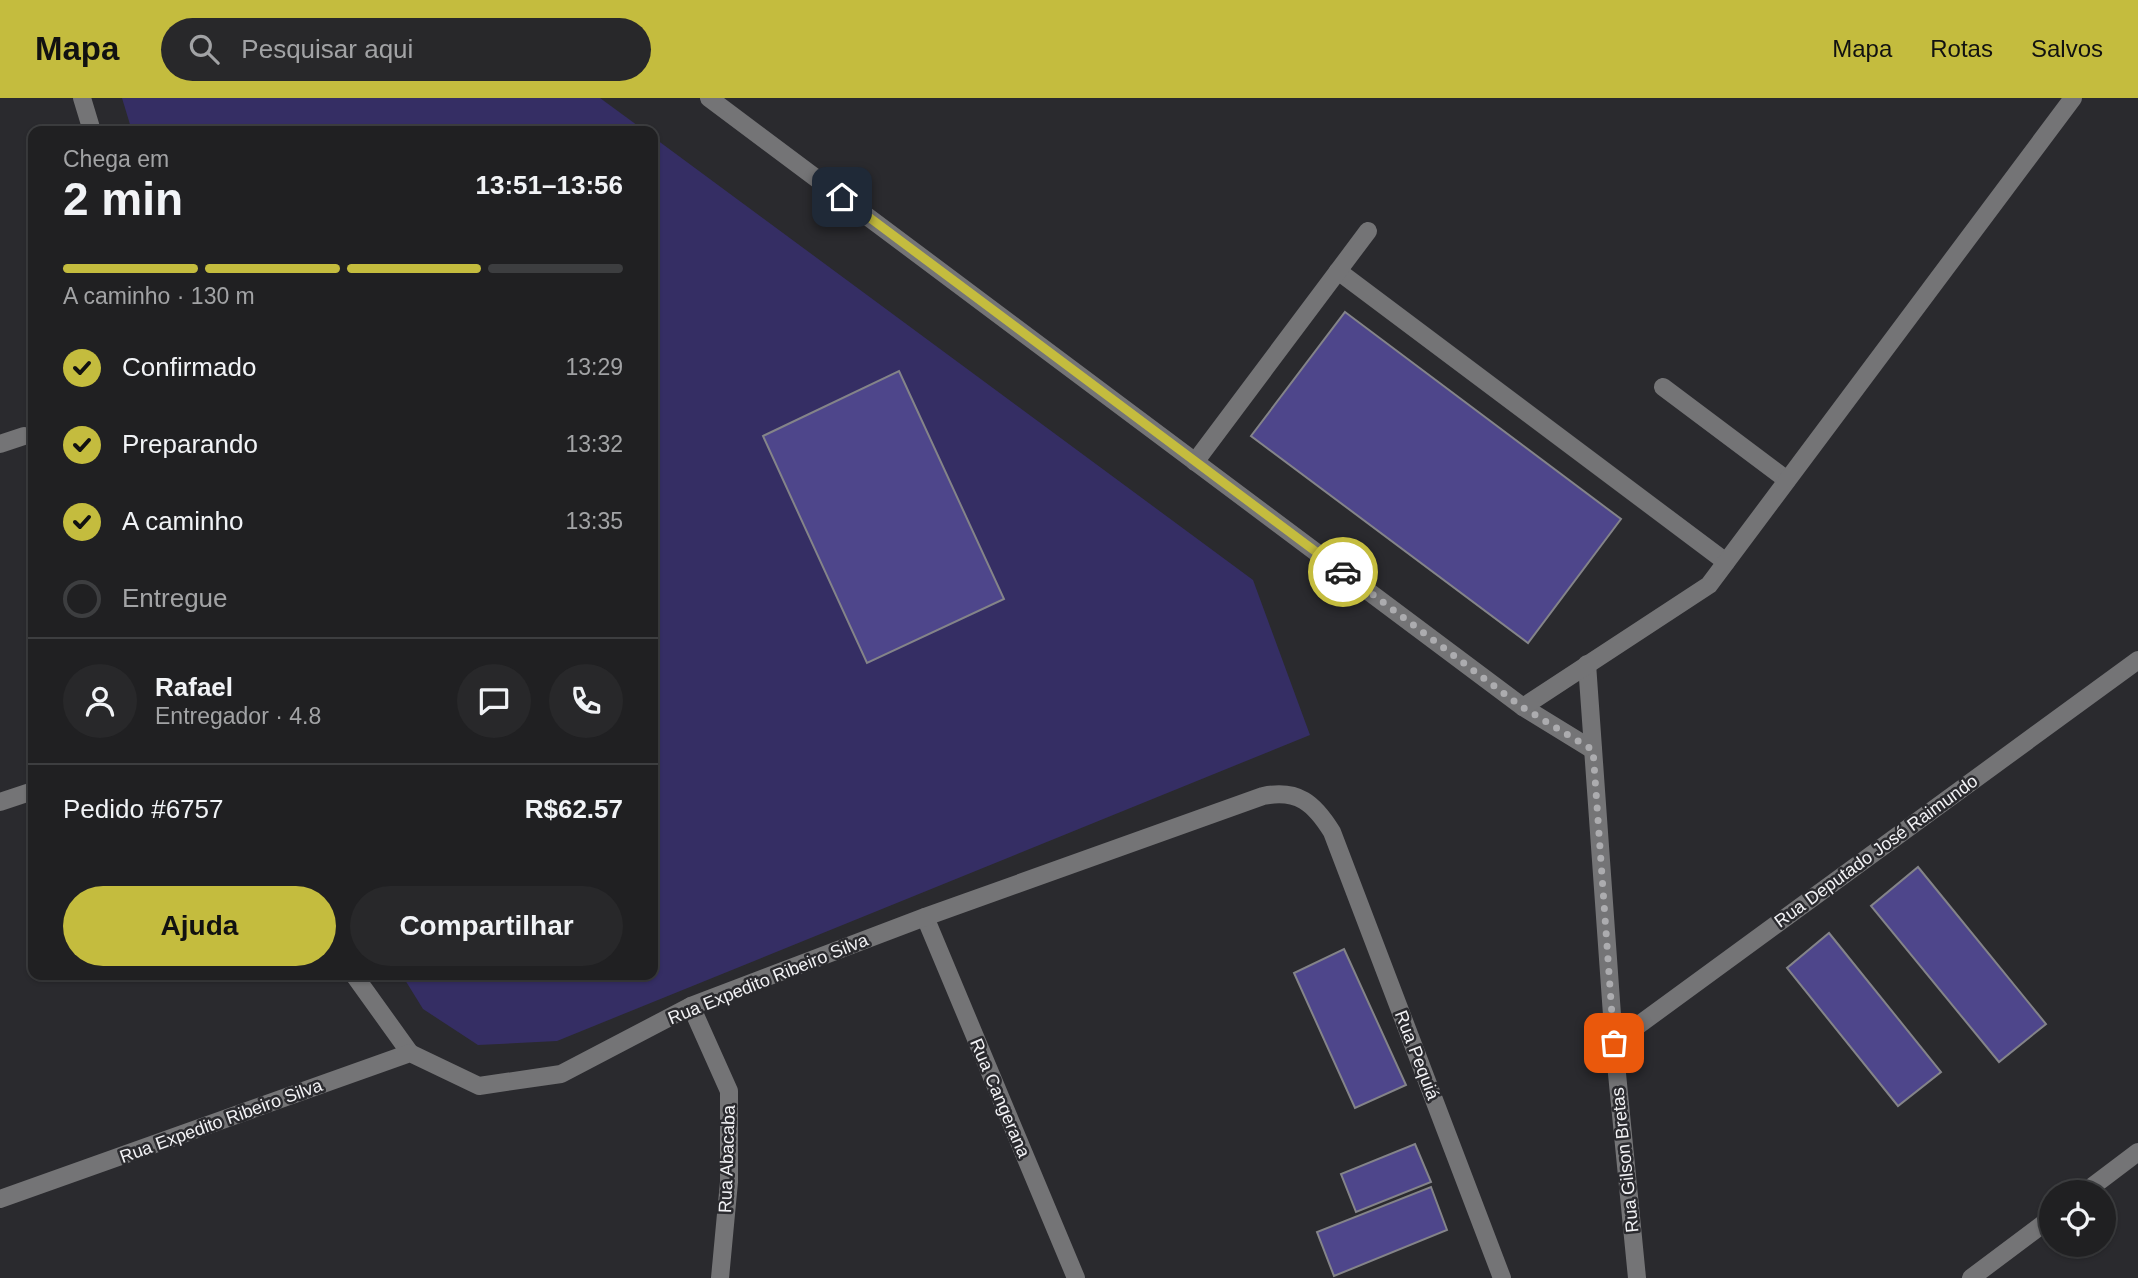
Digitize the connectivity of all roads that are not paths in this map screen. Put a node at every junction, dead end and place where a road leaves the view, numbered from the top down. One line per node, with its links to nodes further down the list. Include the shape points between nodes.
1 (82, 98): 4 (street)
2 (709, 98): 10 (street)
3 (2073, 98): 11 (street)
4 (90, 126)
5 (1368, 231): 6 (street)
6 (1338, 271): 10 (street); 12 (street)
7 (1662, 387): 11 (street)
8 (24, 436): 9 (street)
9 (0, 444)
10 (1195, 462): 15 (street)
11 (1787, 480): 12 (street)
12 (1726, 562): 14 (street, via 1709,585)
13 (2138, 660): 23 (street, Rua Deputado José Raimundo)
14 (1587, 664): 15 (street); 16 (street, Rua Gilson Bretas)
15 (1522, 707): 16 (street)
16 (1593, 750): 23 (street, Rua Gilson Bretas)
17 (28, 793): 18 (street)
18 (0, 802)
19 (1332, 832): 20 (street, Rua Expedito Ribeiro Silva, via 1320,812 1300,798 1280,793 1263,796); 31 (street, Rua Pequiá)
20 (925, 917): 22 (street, Rua Expedito Ribeiro Silva); 30 (street, Rua Cangerana)
21 (358, 980): 24 (street)
22 (691, 1006): 24 (street, Rua Expedito Ribeiro Silva, via 561,1074 478,1086); 29 (street, Rua Abacaba, via 729,1091 729,1182)
23 (1614, 1043): 32 (street, Rua Gilson Bretas)
24 (410, 1053): 27 (street, Rua Expedito Ribeiro Silva)
25 (2138, 1152): 26 (street)
26 (2101, 1180)
27 (0, 1199)
28 (2039, 1227): 33 (street)
29 (720, 1278)
30 (1076, 1278)
31 (1502, 1278)
32 (1637, 1278)
33 (1971, 1278)

